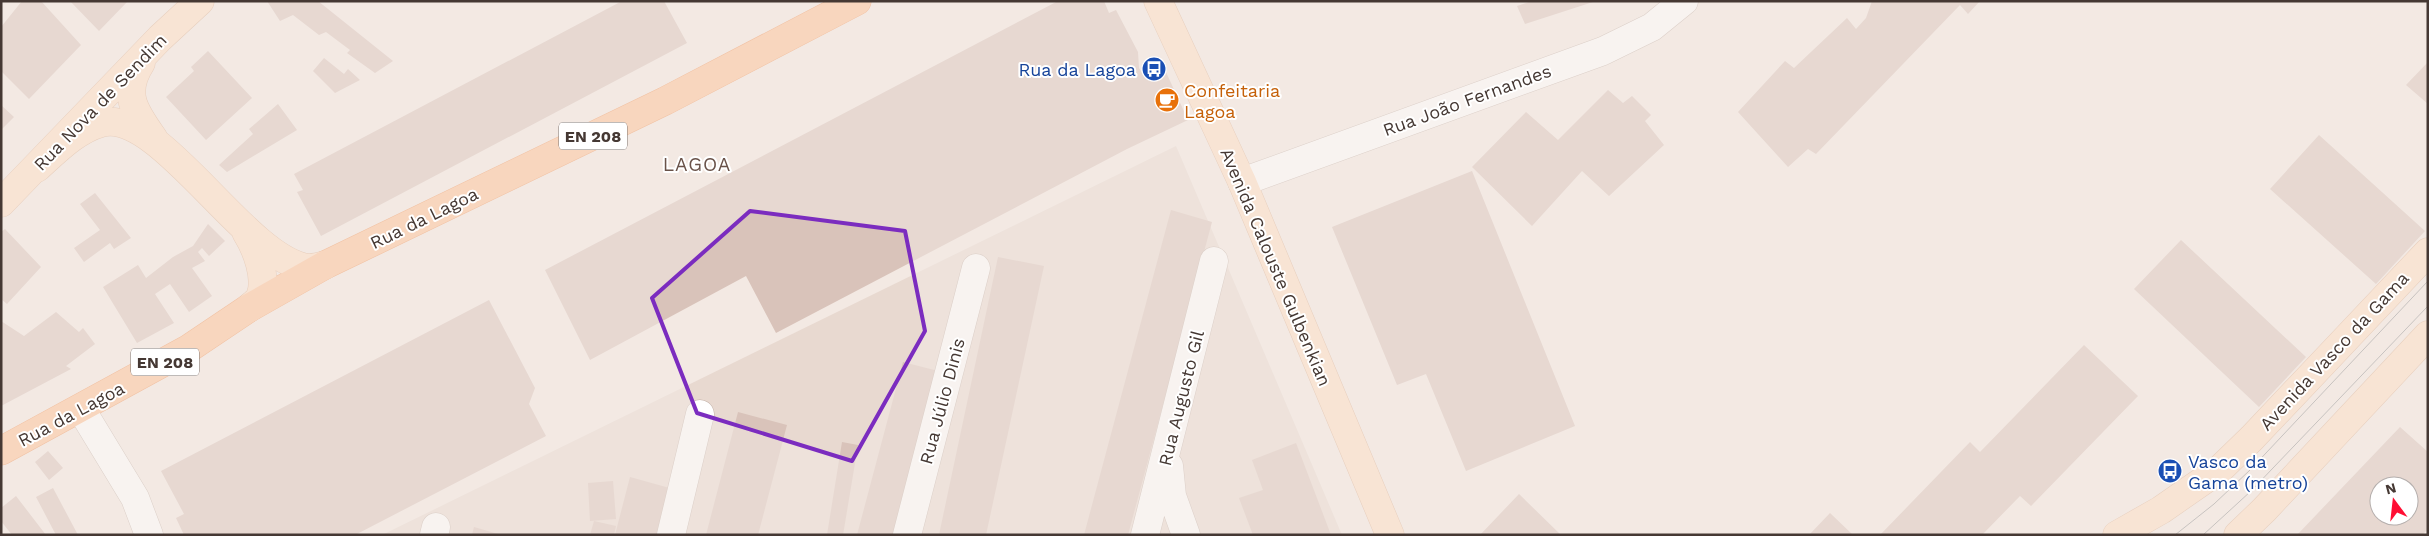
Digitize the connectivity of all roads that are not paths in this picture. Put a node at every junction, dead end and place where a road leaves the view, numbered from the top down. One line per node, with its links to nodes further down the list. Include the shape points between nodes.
1 (200, 1): 5 (main road, Rua Nova de Sendim)
2 (857, 1): 13 (main road, Rua da Lagoa / EN 208, via 665,101)
3 (1158, 1): 8 (main road, Avenida Calouste Gulbenkian)
4 (1684, 1): 8 (street, Rua João Fernandes, via 1652,27 1603,51)
5 (160, 38): 6 (main road, via 134,74 131,84 132,102); 7 (main road, Rua Nova de Sendim)
6 (154, 139): 7 (main road, via 127,125 103,122 71,138); 10 (main road)
7 (36, 168): 9 (main road, Rua Nova de Sendim)
8 (1242, 182): 26 (main road, Avenida Calouste Gulbenkian)
9 (1, 203)
10 (243, 226): 13 (main road, via 286,261 304,268); 15 (main road, via 259,258 261,273 260,297)
11 (2428, 252): 27 (main road, Avenida Vasco da Gama, via 2259,432 2220,469 2161,510)
12 (1214, 261): 19 (street, Rua Augusto Gil)
13 (325, 265): 15 (main road, Rua da Lagoa / EN 208)
14 (976, 268): 23 (street, Rua Júlio Dinis)
15 (249, 308): 17 (main road, Rua da Lagoa / EN 208, via 188,349)
16 (2428, 335): 28 (main road)
17 (81, 409): 20 (main road, Rua da Lagoa / EN 208); 21 (street, via 135,498)
18 (700, 414): 22 (street)
19 (1169, 448): 24 (street, Rua Augusto Gil); 25 (street, via 1172,496)
20 (1, 451)
21 (149, 535)
22 (671, 535)
23 (907, 535)
24 (1145, 535)
25 (1186, 535)
26 (1390, 535)
27 (2117, 535)
28 (2238, 535)

